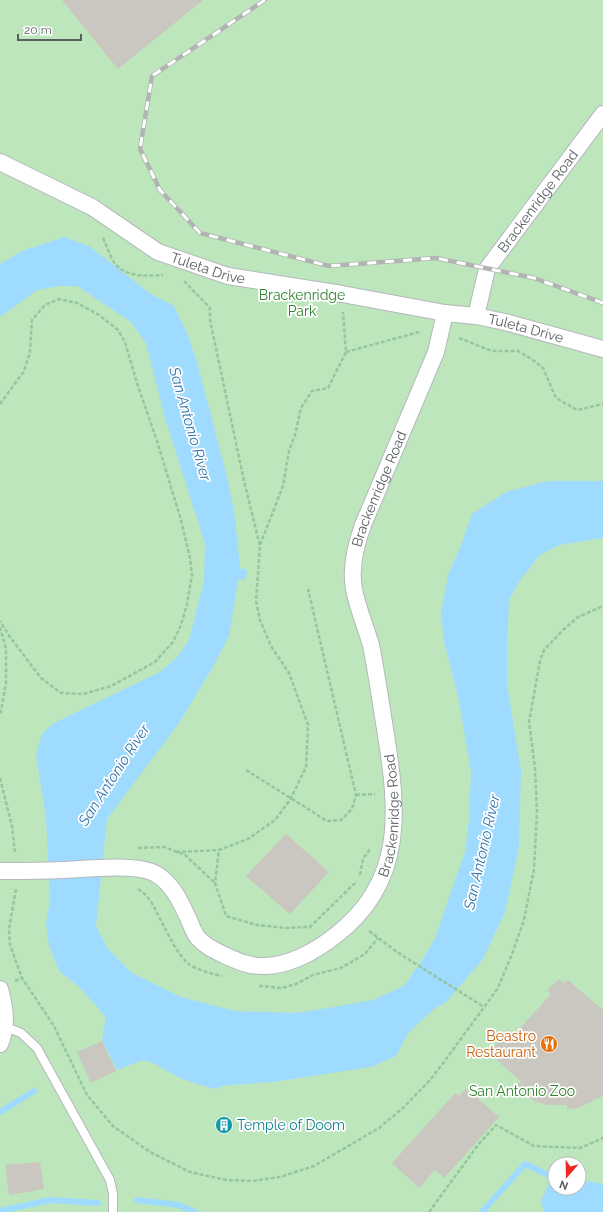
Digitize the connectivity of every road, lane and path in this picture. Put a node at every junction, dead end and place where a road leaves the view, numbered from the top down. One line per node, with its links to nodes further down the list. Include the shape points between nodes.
1 (603, 114): 8 (street, Brackenridge Road, via 487,269)
2 (0, 162): 6 (street, Tuleta Drive, via 92,207 158,252 228,276)
3 (101, 232): 4 (path, via 113,260 124,271 135,275)
4 (166, 274)
5 (183, 280): 15 (path, via 210,308 210,320 244,482)
6 (342, 294): 7 (street, Tuleta Drive); 12 (path)
7 (446, 313): 8 (street, Tuleta Drive); 32 (street, Brackenridge Road, via 436,352 363,525 354,556 354,589 378,683 391,766 394,810 388,862 376,888)
8 (476, 316): 11 (street, Tuleta Drive)
9 (419, 332): 12 (path)
10 (456, 337): 14 (path, via 492,350 518,351 530,358 543,368 556,398 577,410)
11 (603, 349)
12 (346, 352): 15 (path, via 328,388 312,392 301,408 289,451 283,486)
13 (0, 404): 18 (path, via 24,371 30,352 32,320 45,305 59,299 77,303 99,315 118,330 125,342 160,448 183,528 192,575 188,604 174,642 155,662 111,686 83,694 62,693 41,678)
14 (603, 404)
15 (260, 546): 25 (path, via 256,601 260,620 271,646 289,673 308,725 306,767)
16 (308, 589): 24 (path)
17 (603, 606): 35 (path, via 573,621 544,650 540,661 529,722 537,813 534,869 524,920 512,954 498,988)
18 (0, 621)
19 (0, 627): 20 (path, via 6,649 6,683)
20 (0, 716)
21 (246, 770): 25 (path)
22 (0, 778): 30 (path, via 12,826)
23 (377, 793): 24 (path)
24 (356, 795): 25 (path, via 352,809 341,820 326,821)
25 (290, 800): 28 (path, via 274,820 248,839)
26 (134, 848): 29 (path, via 164,847)
27 (371, 848): 31 (path, via 362,859 360,879 310,927 257,925 226,916)
28 (219, 850): 29 (path); 31 (path)
29 (176, 852): 31 (path, via 185,855)
30 (15, 871): 32 (street, Brackenridge Road, via 127,868 147,870 156,874 171,888 200,940 208,947 243,964 272,966 291,961 326,943); 33 (path, via 16,891 10,945)
31 (215, 883)
32 (354, 919): 35 (path, via 397,952)
33 (22, 978): 34 (path); 35 (path, via 54,1026 87,1095 113,1126 150,1152 190,1172 228,1180 252,1181 294,1173 314,1166 378,1128 404,1107 430,1080)
34 (4, 986): 36 (street)
35 (484, 1007)
36 (6, 1027): 37 (street); 39 (lane, via 21,1033 37,1048 110,1180)
37 (0, 1044)
38 (603, 1138): 40 (path, via 580,1148 534,1146 496,1125 478,1145)
39 (113, 1212)
40 (429, 1212)

